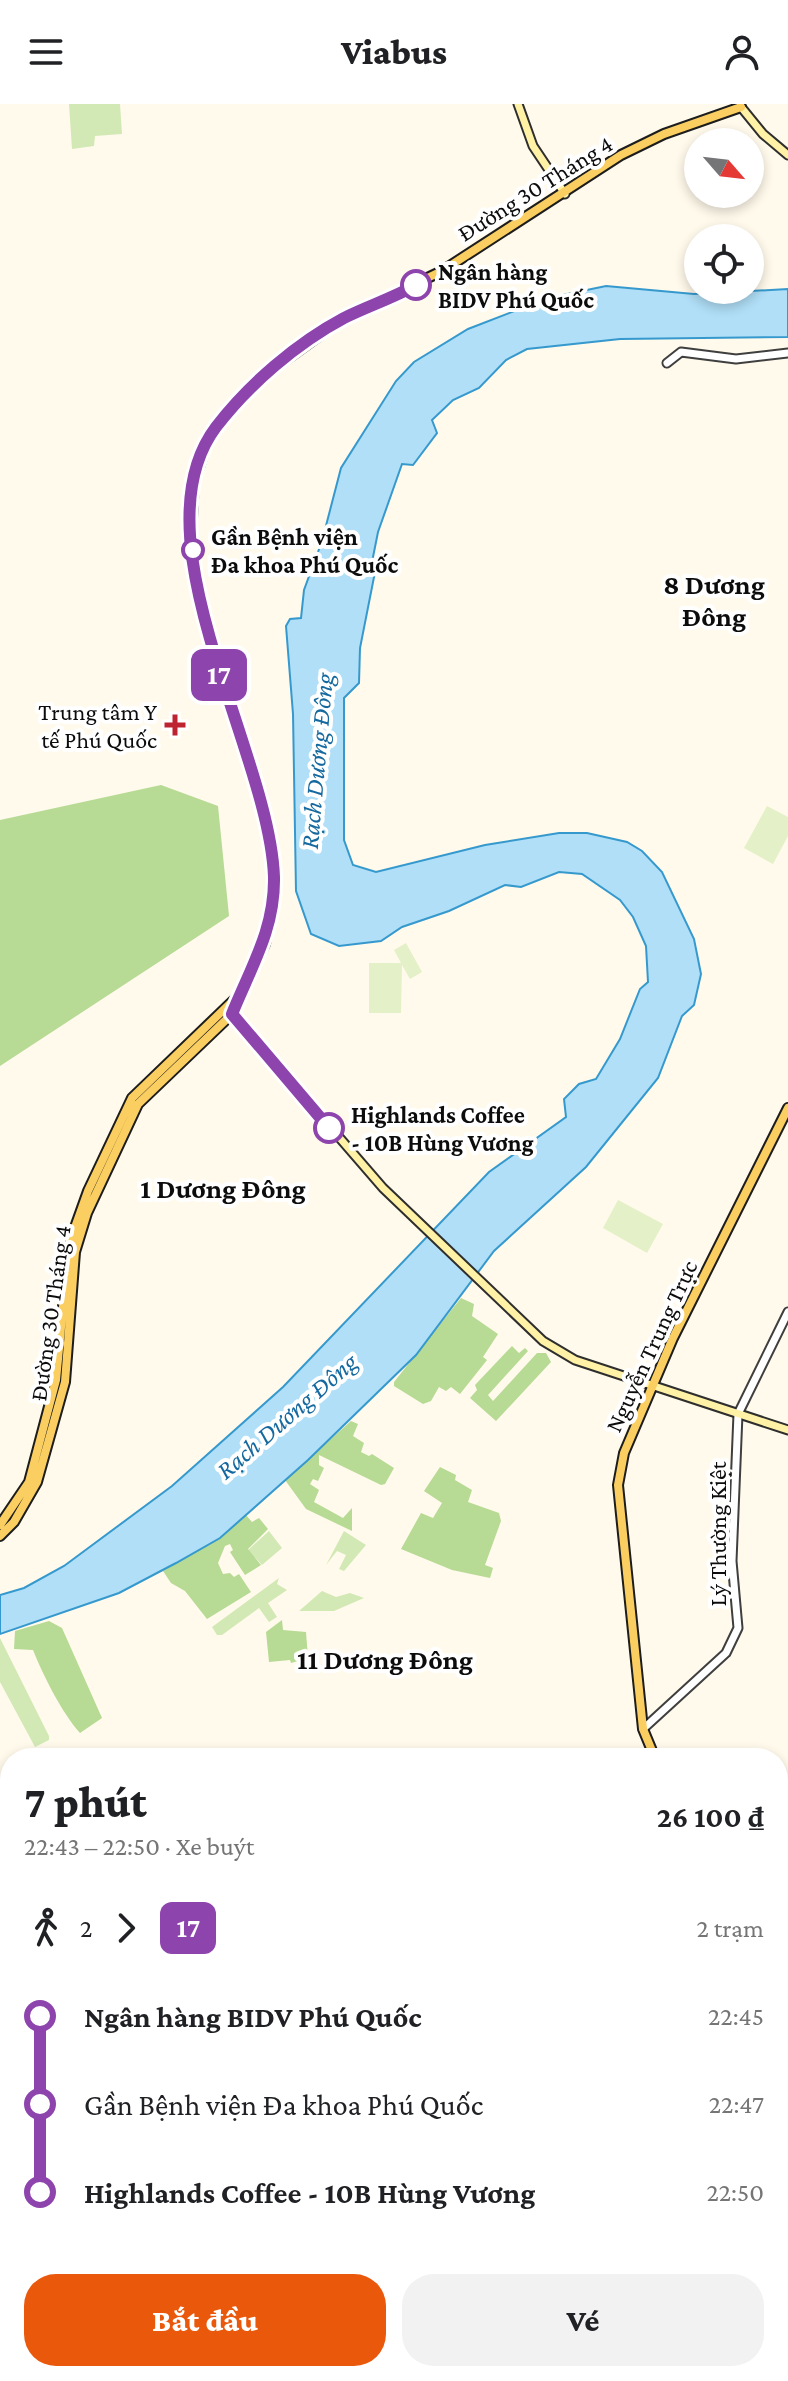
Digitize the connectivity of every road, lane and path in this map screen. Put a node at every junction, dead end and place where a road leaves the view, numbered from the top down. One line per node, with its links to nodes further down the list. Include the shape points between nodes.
1 (518, 104): 4 (main road)
2 (527, 104): 4 (main road)
3 (741, 107): 5 (main road); 6 (main road, Đường 30 Tháng 4, via 621,155)
4 (524, 115): 6 (main road, via 533,146)
5 (788, 155)
6 (565, 194): 9 (main road, Đường 30 Tháng 4, via 442,271 344,318 286,358 231,411 207,443 193,503 197,580 225,694 257,783 273,872 265,944)
7 (788, 353): 8 (street, via 736,359 681,352)
8 (667, 363)
9 (229, 1010): 12 (main road, via 418,1222 551,1347); 15 (main road, Đường 30 Tháng 4, via 135,1101 92,1192 72,1252 60,1381)
10 (788, 1108): 12 (main road, Nguyễn Trung Trực)
11 (788, 1312): 13 (street, Lý Thường Kiệt)
12 (652, 1385): 13 (main road); 18 (main road, Nguyễn Trung Trực, via 628,1439 618,1485)
13 (738, 1414): 14 (main road); 18 (street, Lý Thường Kiệt, via 732,1561 738,1628 726,1653)
14 (788, 1430)
15 (32, 1483): 16 (main road, Đường 30 Tháng 4); 17 (main road, Đường 30 Tháng 4, via 14,1522)
16 (0, 1525)
17 (0, 1536)
18 (643, 1729): 19 (main road, Nguyễn Trung Trực)
19 (651, 1748)

